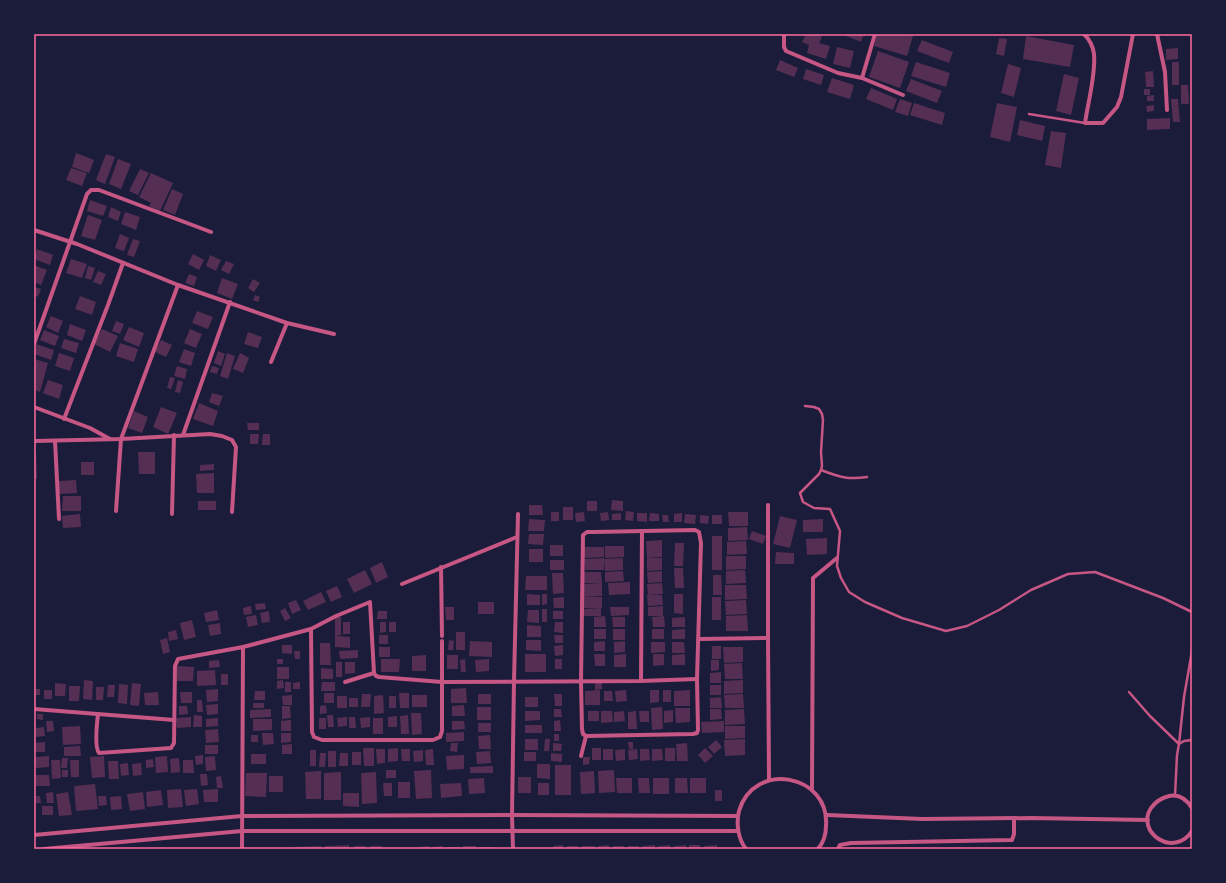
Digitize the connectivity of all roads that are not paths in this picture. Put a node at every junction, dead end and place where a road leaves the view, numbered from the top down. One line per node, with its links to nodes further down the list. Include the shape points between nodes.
1 (784, 34): 6 (street, via 786,51 838,72)
2 (875, 34): 6 (street)
3 (1084, 34): 10 (street, via 1094,52)
4 (1133, 34): 10 (street, via 1117,107 1103,123)
5 (1157, 34): 8 (street, via 1166,79)
6 (862, 78): 7 (street)
7 (903, 95)
8 (1167, 110)
9 (1029, 114): 10 (lane)
10 (1085, 123)
11 (34, 230): 13 (street)
12 (212, 232): 13 (street, via 95,189 87,194)
13 (71, 242): 14 (street); 19 (street)
14 (123, 263): 15 (street); 23 (street)
15 (178, 285): 16 (street); 26 (street)
16 (230, 302): 17 (street); 25 (street)
17 (287, 323): 18 (street); 20 (street)
18 (334, 334)
19 (34, 344)
20 (271, 362)
21 (804, 406): 30 (lane, via 819,409 822,414)
22 (34, 408): 23 (street)
23 (64, 419): 27 (street, via 90,428)
24 (174, 435): 25 (street); 26 (street); 35 (street)
25 (183, 435): 34 (street, via 210,434 232,440 236,447)
26 (121, 439): 27 (street); 33 (street)
27 (110, 440): 29 (street)
28 (34, 441): 29 (street)
29 (55, 441): 37 (street)
30 (821, 470): 31 (lane, via 847,479); 40 (lane, via 800,492 803,502 814,508 830,509 840,532)
31 (867, 477)
32 (768, 506): 45 (street)
33 (116, 511)
34 (232, 512)
35 (172, 514)
36 (518, 514): 39 (street)
37 (59, 519)
38 (642, 531): 46 (street, via 699,532); 51 (street); 55 (street, via 587,532 583,535)
39 (517, 537): 41 (street); 54 (street)
40 (838, 558): 43 (lane, via 837,566 848,592 902,618 946,631 967,626 1032,590 1068,574 1094,572 1163,598); 65 (street, via 813,578)
41 (441, 567): 42 (street); 53 (street)
42 (402, 584)
43 (1192, 612)
44 (311, 629): 47 (street); 49 (street, via 370,602); 53 (street, via 312,732 317,738 433,740 440,737)
45 (768, 638): 46 (street); 64 (street)
46 (699, 639): 50 (street)
47 (243, 647): 59 (street, via 178,659 175,666); 70 (street)
48 (1192, 651): 62 (lane, via 1184,696)
49 (374, 673): 52 (street); 53 (street, via 379,677)
50 (697, 679): 51 (street); 60 (street, via 697,733)
51 (641, 681): 55 (street)
52 (345, 682)
53 (442, 682): 54 (street)
54 (514, 682): 55 (street); 68 (street)
55 (581, 682): 60 (street, via 582,729)
56 (1129, 692): 62 (lane)
57 (34, 709): 58 (street)
58 (98, 714): 59 (street); 59 (street, via 96,745 99,753 171,748 174,743)
59 (174, 720)
60 (586, 736): 63 (street)
61 (1192, 740): 62 (lane)
62 (1180, 744): 66 (lane)
63 (581, 756)
64 (769, 780): 65 (street, via 784,778 799,781); 71 (street, via 748,794 741,804)
65 (812, 790): 69 (street, via 822,802)
66 (1175, 796): 67 (street, via 1181,797); 73 (street, via 1162,797 1155,802)
67 (1192, 808)
68 (512, 815): 70 (street); 71 (street); 75 (street)
69 (827, 815): 72 (street, via 922,819); 83 (street, via 826,832)
70 (242, 816): 74 (street); 78 (street)
71 (738, 816): 76 (street)
72 (1014, 818): 73 (street); 84 (street, via 1014,834 1012,840 1007,841 851,843 840,845)
73 (1148, 820): 77 (street, via 1150,829 1163,842 1181,842)
74 (242, 831): 75 (street); 79 (street); 80 (street)
75 (513, 831): 76 (street); 81 (street)
76 (738, 831): 82 (street)
77 (1192, 831)
78 (34, 835)
79 (44, 849)
80 (242, 849)
81 (513, 849)
82 (746, 849)
83 (818, 849)
84 (838, 849)

